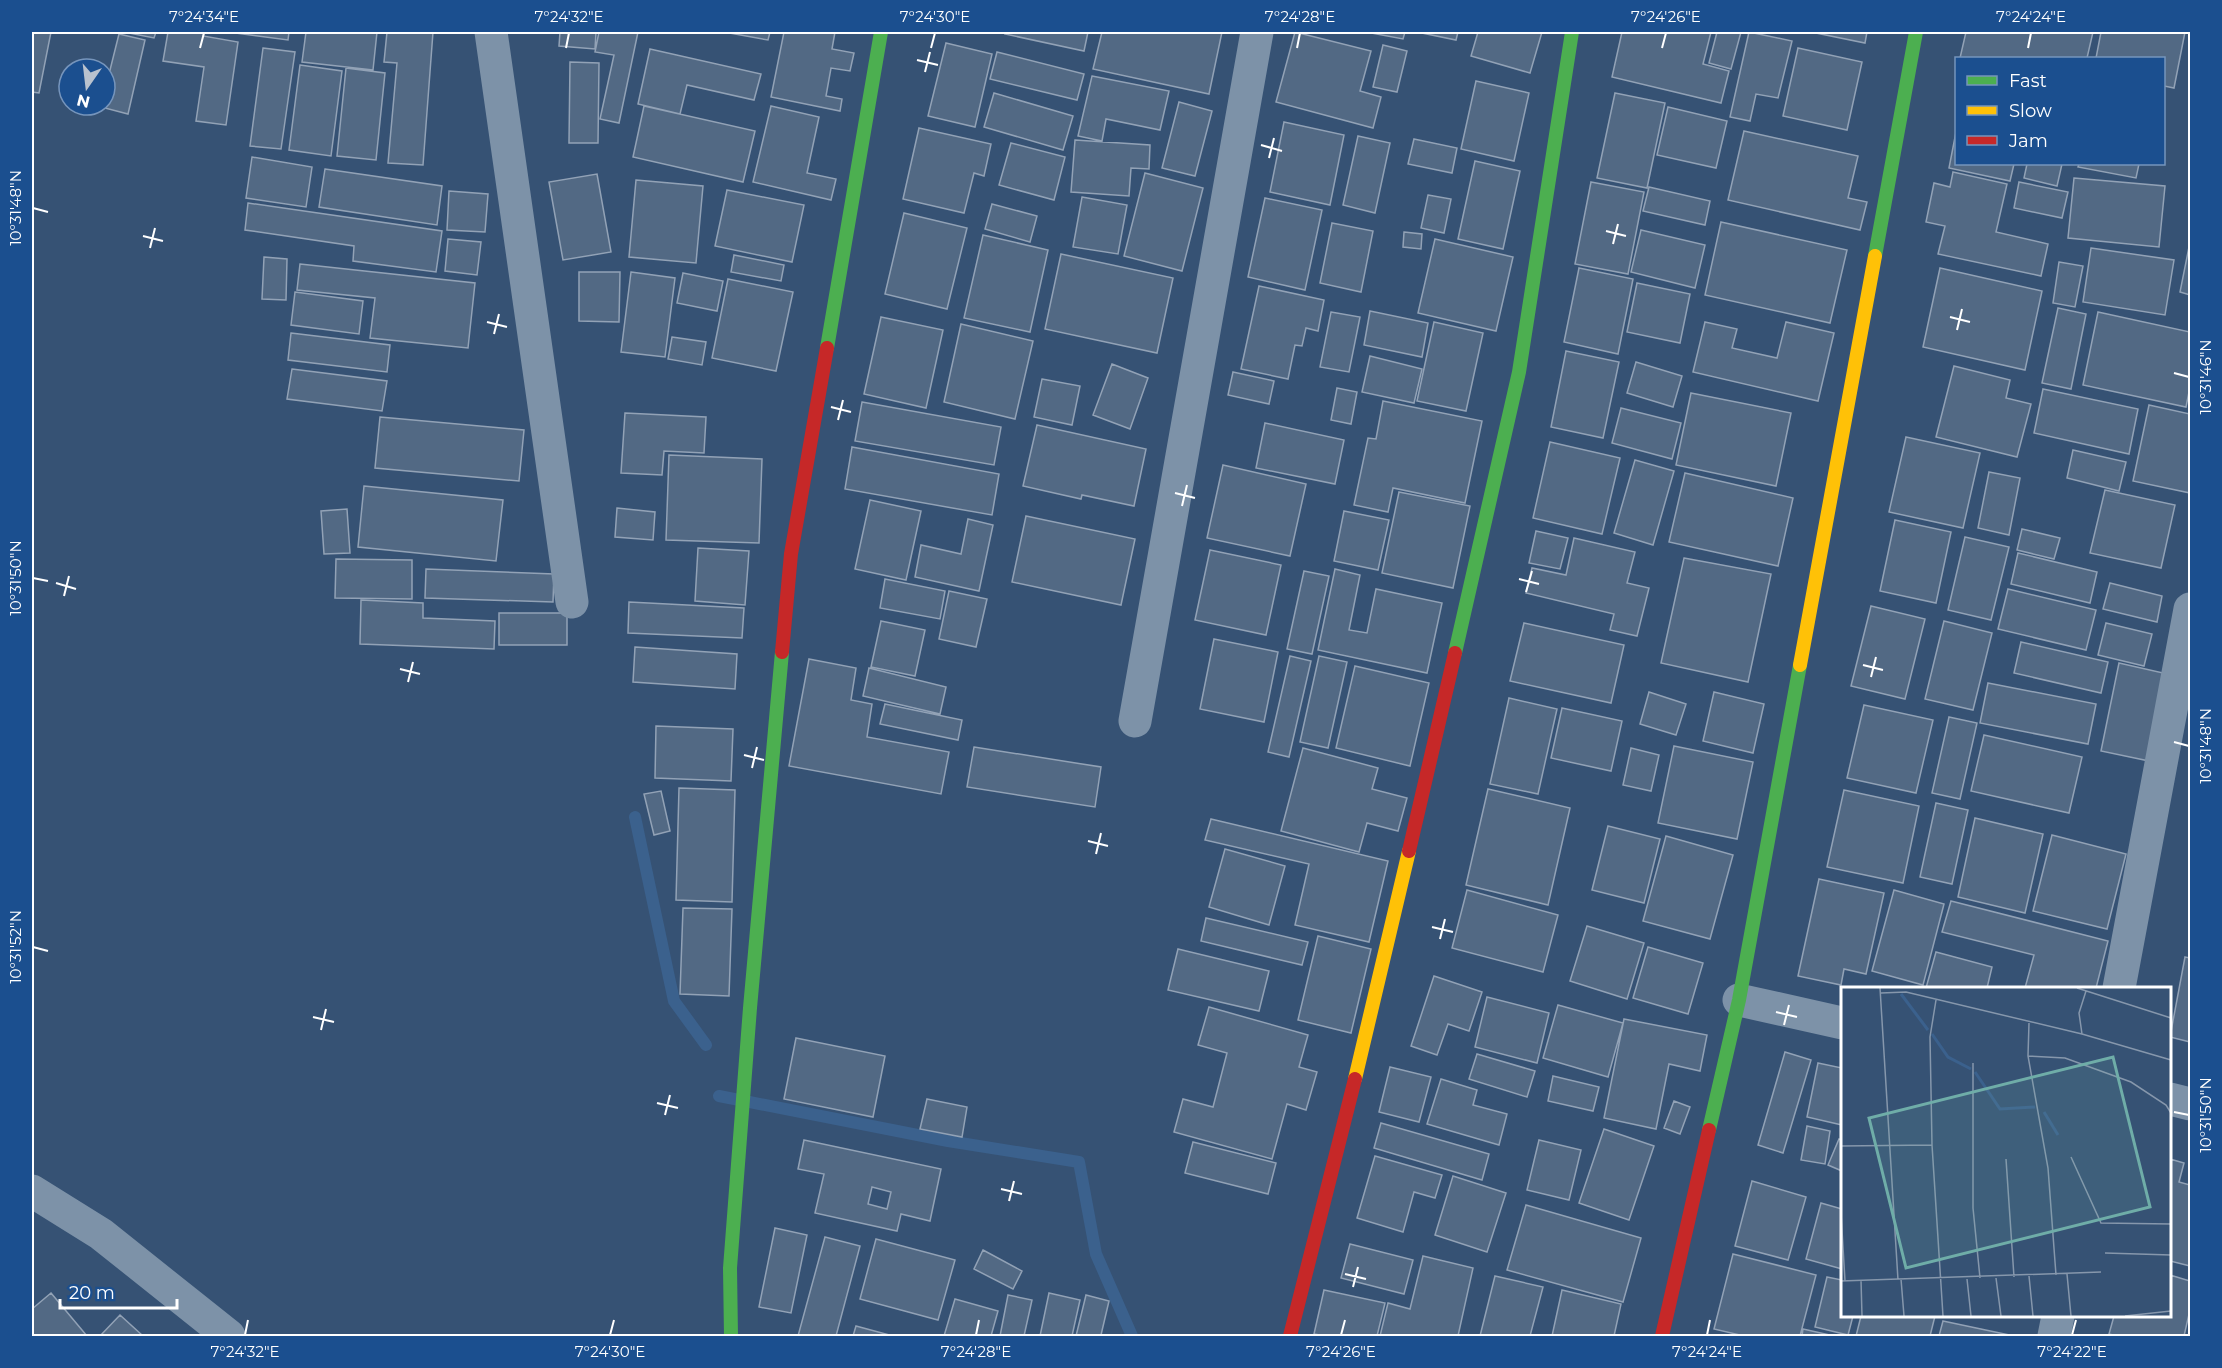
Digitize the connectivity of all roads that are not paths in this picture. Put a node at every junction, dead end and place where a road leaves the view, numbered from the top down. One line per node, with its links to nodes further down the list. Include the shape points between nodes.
1 (491, 32): 6 (street)
2 (881, 32): 17 (street, via 791,554 730,1268)
3 (1257, 32): 8 (street)
4 (1572, 32): 18 (street, via 1519,372 1381,975)
5 (1916, 32): 10 (street)
6 (572, 602)
7 (2190, 609): 9 (street)
8 (1135, 721)
9 (2119, 987)
10 (1739, 1000): 11 (street); 19 (street)
11 (1841, 1023)
12 (2171, 1099): 13 (street)
13 (2190, 1104)
14 (32, 1191): 16 (street, via 102,1234)
15 (2058, 1317): 20 (street)
16 (229, 1336)
17 (731, 1336)
18 (1290, 1336)
19 (1662, 1336)
20 (2054, 1336)

